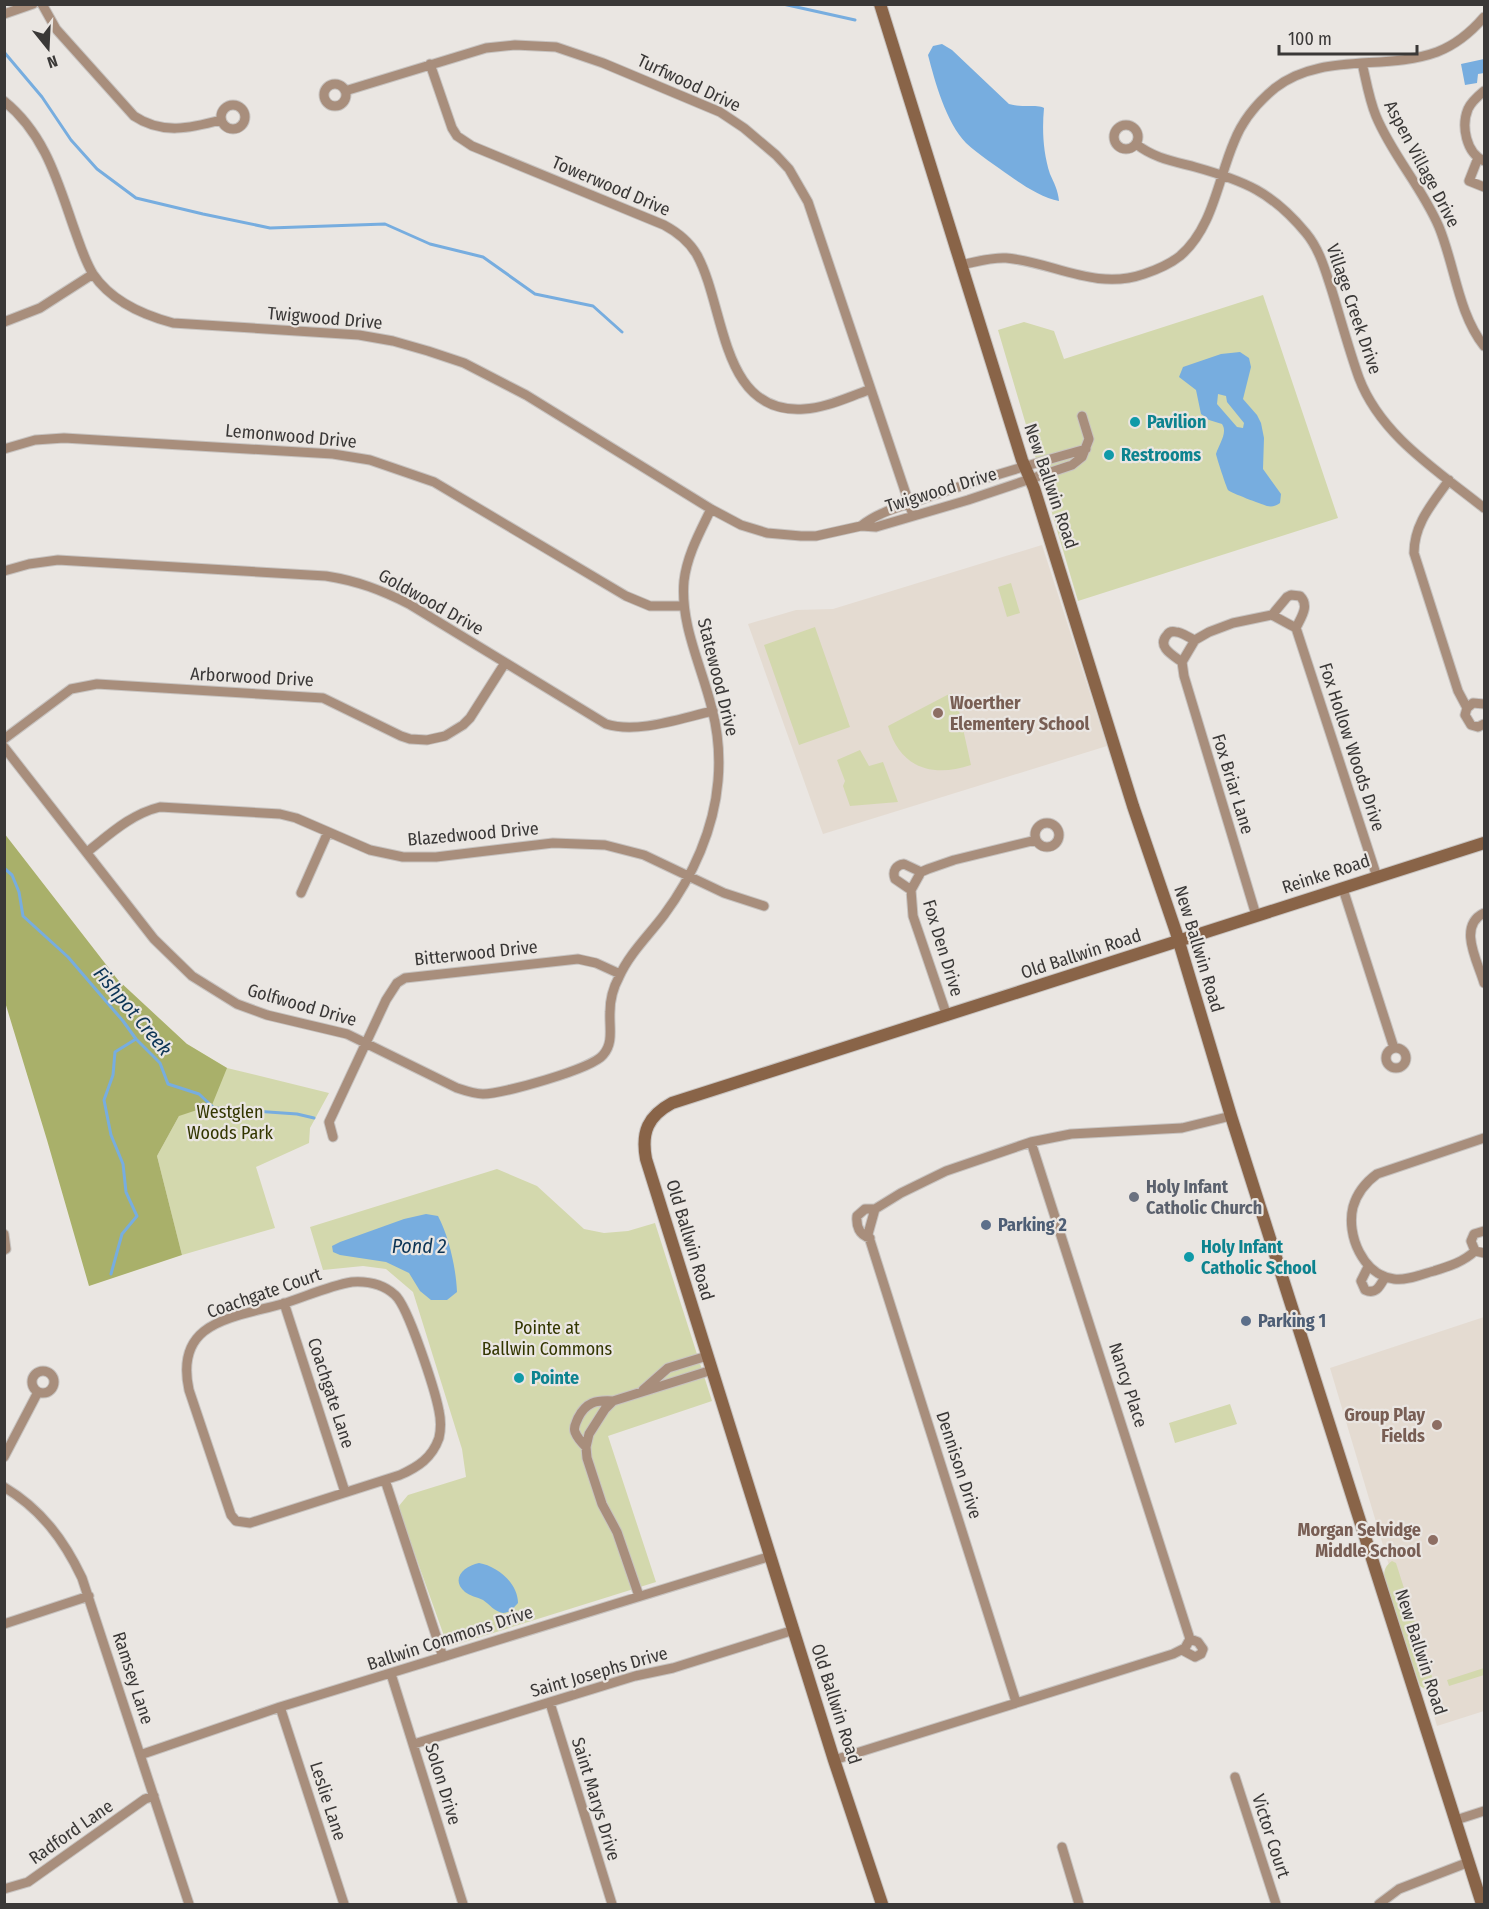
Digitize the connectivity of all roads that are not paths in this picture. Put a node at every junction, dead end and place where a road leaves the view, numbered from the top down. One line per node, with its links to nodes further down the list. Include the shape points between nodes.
1 (33, 4): 4 (street)
2 (42, 4): 11 (street, via 56,29 144,123 177,130)
3 (880, 4): 16 (main road, New Ballwin Road)
4 (4, 14)
5 (1485, 17): 6 (street, via 1437,52)
6 (1362, 63): 14 (street, via 1314,69 1275,88 1239,130); 19 (street, Aspen Village Drive, via 1382,130 1424,195 1467,315)
7 (430, 64): 8 (street, Turfwood Drive); 20 (street, Towerwood Drive, via 457,136 472,146 664,225 689,244 702,267 734,365 758,398 780,408 807,409); 20 (street, Turfwood Drive, via 486,48 556,47 720,112 744,128 789,169 808,202)
8 (345, 91)
9 (1485, 91): 13 (street, via 1469,107 1465,122 1470,146)
10 (4, 101): 17 (street, Twigwood Drive, via 29,124 44,148)
11 (221, 120)
12 (1136, 144): 14 (street, Village Creek Drive, via 1149,154)
13 (1481, 160): 15 (street, via 1469,181)
14 (1223, 175): 16 (street, via 1205,222 1190,246 1169,263 1142,275 1095,279 1003,258); 26 (street, Village Creek Drive, via 1259,189 1307,233 1321,258 1368,395 1403,442)
15 (1485, 188)
16 (961, 265): 24 (main road, New Ballwin Road)
17 (93, 273): 18 (street, via 40,308); 29 (street, Twigwood Drive, via 130,307 173,323 359,335 464,363 526,395)
18 (4, 322)
19 (1485, 346)
20 (869, 390): 27 (street, Turfwood Drive)
21 (1082, 416): 23 (street, via 1089,439)
22 (4, 449): 33 (street, Lemonwood Drive, via 35,440 64,438 310,452 370,460 434,482 626,596 650,606)
23 (1086, 449): 24 (street, Twigwood Drive); 25 (street, Twigwood Drive, via 1072,465)
24 (1025, 465): 25 (main road, New Ballwin Road); 27 (street, Twigwood Drive)
25 (1030, 480): 30 (street, Twigwood Drive); 58 (main road, New Ballwin Road)
26 (1449, 480): 28 (street, Village Creek Drive); 40 (street, via 1420,522 1414,553 1458,691)
27 (909, 504): 30 (street, Turfwood Drive); 31 (street, Twigwood Drive, via 871,518)
28 (1485, 508)
29 (711, 509): 31 (street, Twigwood Drive, via 755,530 783,535 816,536); 33 (street, Statewood Drive, via 690,554)
30 (913, 515): 31 (street, Twigwood Drive, via 876,527)
31 (861, 526)
32 (4, 571): 38 (street, Goldwood Drive, via 58,560 340,578 401,600)
33 (684, 606): 41 (street, Statewood Drive)
34 (1272, 615): 35 (street); 35 (street, via 1287,597 1300,596 1305,607); 36 (street, via 1233,623)
35 (1296, 628): 51 (street, Fox Hollow Woods Drive)
36 (1195, 640): 37 (street); 37 (street, Fox Briar Lane, via 1176,632 1165,637 1166,651)
37 (1182, 662): 57 (street, Fox Briar Lane)
38 (505, 663): 41 (street, Goldwood Drive, via 615,727 640,727); 43 (street, Arborwood Drive, via 470,718 455,731 436,738 418,740 401,736 323,698 97,684 71,689)
39 (1485, 704): 40 (street, via 1477,702)
40 (1467, 708): 42 (street, via 1468,722 1474,726)
41 (713, 711): 50 (street, Statewood Drive, via 718,762 715,803)
42 (1485, 724)
43 (4, 739)
44 (4, 747): 48 (street, Golfwood Drive)
45 (328, 832): 48 (street, Blazedwood Drive, via 273,813 160,807 126,821); 50 (street, Blazedwood Drive, via 370,850 419,858 553,843 605,845 644,855); 54 (street)
46 (1036, 840): 49 (street, Fox Den Drive)
47 (1485, 843): 51 (main road, Reinke Road)
48 (87, 852): 62 (street, Golfwood Drive, via 154,939 200,982 237,1004 267,1015 333,1029)
49 (921, 872): 53 (street, Fox Den Drive); 53 (street, Fox Den Drive, via 904,864 894,871 897,882)
50 (690, 875): 55 (street, Blazedwood Drive, via 724,893); 59 (street, Statewood Drive)
51 (1377, 877): 52 (main road, Reinke Road)
52 (1343, 889): 57 (main road, Reinke Road); 64 (street)
53 (911, 890): 61 (street, Fox Den Drive, via 913,916)
54 (301, 893)
55 (764, 906)
56 (1485, 913): 60 (street, via 1472,923 1469,933)
57 (1256, 915): 58 (main road, Reinke Road)
58 (1179, 942): 61 (main road, Old Ballwin Road); 65 (main road, New Ballwin Road)
59 (620, 974): 62 (street, Bitterwood Drive, via 596,963 568,960 405,978 391,990); 63 (street, Statewood Drive, via 612,997)
60 (1485, 983)
61 (946, 1016): 78 (main road, Old Ballwin Road, via 672,1103 652,1118 644,1139 646,1159)
62 (368, 1042): 63 (street, Golfwood Drive, via 457,1088 485,1094 511,1090 588,1065 603,1056); 66 (street, Bitterwood Drive, via 329,1122)
63 (609, 1044)
64 (1394, 1048)
65 (1231, 1116): 68 (street, Dennison Drive, via 1182,1128 1071,1134); 106 (main road, New Ballwin Road)
66 (333, 1137)
67 (1485, 1138): 75 (street, via 1377,1174 1363,1187 1352,1209 1352,1225)
68 (1031, 1142): 69 (street, Dennison Drive, via 946,1171); 93 (street, Nancy Place)
69 (875, 1209): 72 (street, Dennison Drive); 72 (street, Dennison Drive, via 865,1209 857,1216 858,1229)
70 (1485, 1231): 74 (street, via 1472,1237 1471,1245)
71 (4, 1234): 73 (street)
72 (870, 1238): 97 (street, Dennison Drive)
73 (4, 1250)
74 (1480, 1252): 76 (street, via 1409,1278)
75 (1368, 1267): 76 (street); 76 (street, via 1361,1281 1365,1290 1377,1290)
76 (1385, 1277)
77 (284, 1303): 85 (street, Coachgate Court, via 339,1284 369,1282 396,1295 402,1304 412,1324 441,1425 434,1448 420,1465); 87 (street, Coachgate Lane); 87 (street, Coachgate Court, via 218,1322 202,1332 189,1350 189,1390 236,1521 250,1523)
78 (707, 1356): 79 (main road, Old Ballwin Road); 81 (street, via 668,1368)
79 (712, 1370): 81 (street); 88 (main road, Old Ballwin Road)
80 (38, 1392): 84 (street)
81 (641, 1392): 82 (street)
82 (613, 1401): 83 (street, via 589,1434); 83 (street, via 587,1404 579,1416 575,1434)
83 (586, 1447): 90 (street, via 602,1504 617,1532)
84 (4, 1457)
85 (385, 1480): 87 (street, Coachgate Court); 95 (street)
86 (4, 1487): 89 (street, Ramsey Lane, via 31,1505 51,1526 76,1564)
87 (345, 1492)
88 (771, 1556): 90 (street, Ballwin Commons Drive); 92 (main road, Old Ballwin Road)
89 (89, 1596): 91 (street); 101 (street, Ramsey Lane)
90 (639, 1596): 95 (street, Ballwin Commons Drive)
91 (4, 1624)
92 (794, 1630): 98 (street, Saint Josephs Drive); 102 (main road, Old Ballwin Road)
93 (1190, 1639): 94 (street); 94 (street, Nancy Place, via 1198,1642 1203,1649 1201,1654 1195,1657)
94 (1182, 1650): 97 (street, Nancy Place)
95 (443, 1656): 96 (street, Ballwin Commons Drive)
96 (391, 1674): 99 (street, Ballwin Commons Drive); 100 (street, Solon Drive)
97 (1016, 1701): 102 (street, Nancy Place)
98 (550, 1703): 100 (street, Saint Josephs Drive); 113 (street, Saint Marys Drive)
99 (280, 1707): 101 (street, Ballwin Commons Drive); 111 (street, Leslie Lane)
100 (414, 1744): 112 (street, Solon Drive)
101 (140, 1755): 104 (street, Ramsey Lane)
102 (834, 1760): 114 (main road, Old Ballwin Road)
103 (1234, 1778): 116 (street, Victor Court)
104 (154, 1796): 109 (street, Radford Lane, via 28,1882); 110 (street, Ramsey Lane)
105 (1485, 1811): 106 (street)
106 (1456, 1820): 108 (main road, New Ballwin Road)
107 (1062, 1847): 115 (street)
108 (1469, 1863): 117 (street, via 1408,1885); 118 (main road, New Ballwin Road)
109 (4, 1889)
110 (189, 1905)
111 (344, 1905)
112 (463, 1905)
113 (612, 1905)
114 (882, 1905)
115 (1079, 1905)
116 (1276, 1905)
117 (1379, 1905)
118 (1482, 1905)

